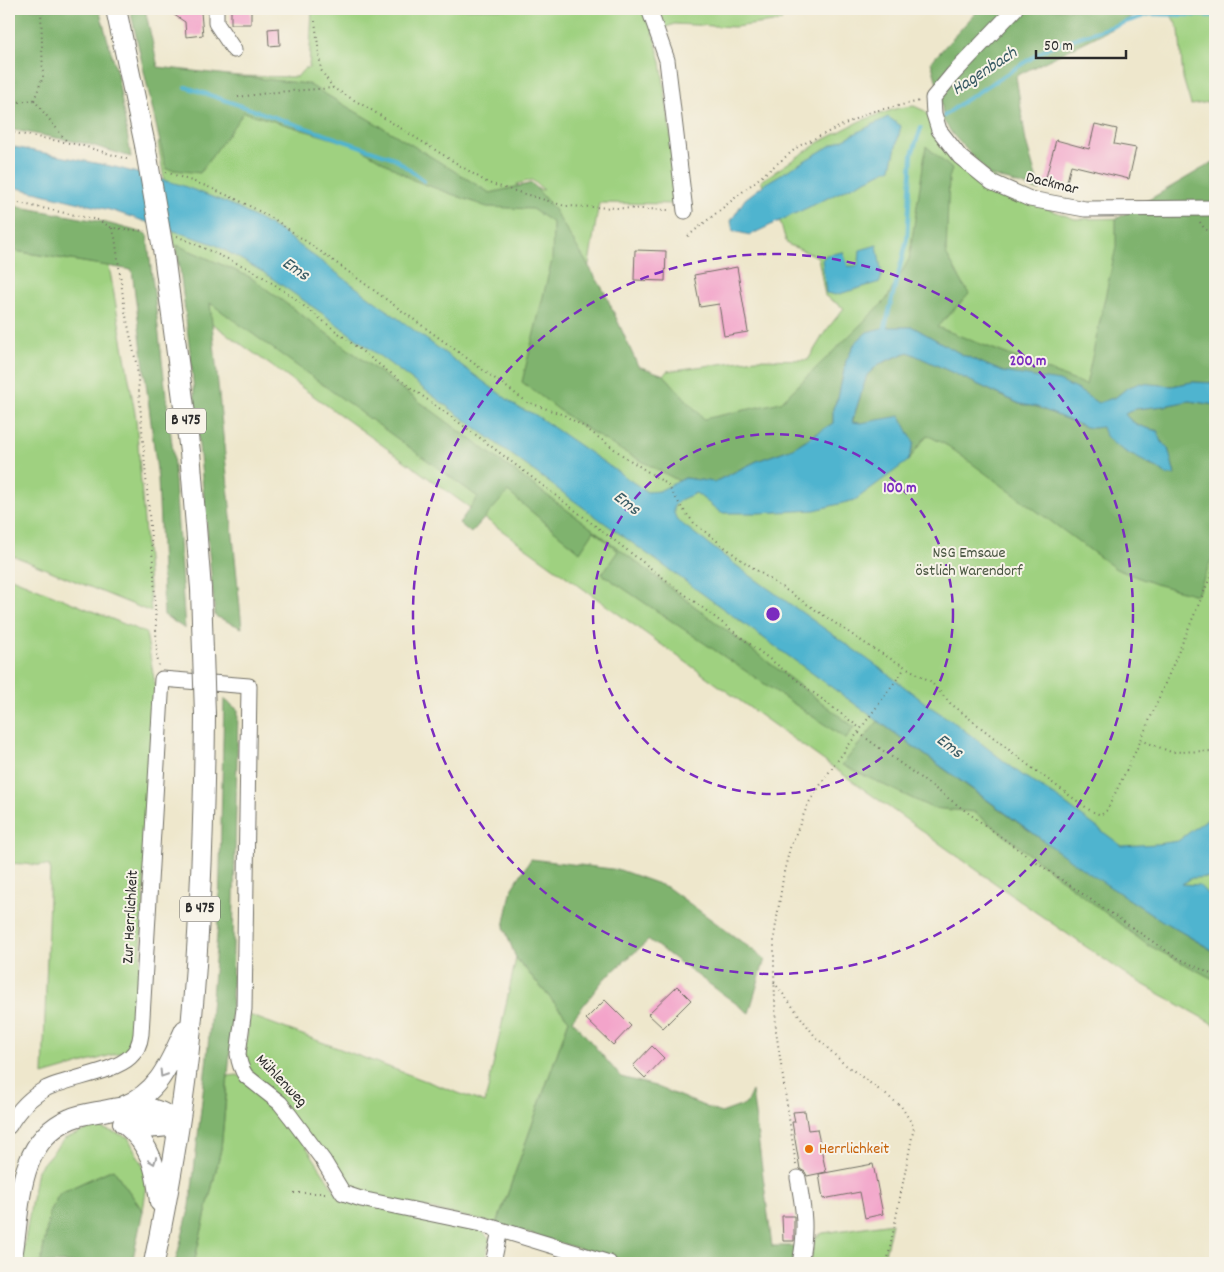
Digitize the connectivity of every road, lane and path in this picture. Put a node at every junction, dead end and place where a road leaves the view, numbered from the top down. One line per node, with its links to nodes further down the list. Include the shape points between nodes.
1 (41, 9): 11 (path, via 43,77)
2 (116, 9): 33 (main road, B 475, bridge, via 164,254 190,452 201,589 205,715 202,874)
3 (216, 9): 7 (street, via 216,23)
4 (649, 9): 19 (street, via 668,60)
5 (1015, 9): 10 (street)
6 (315, 21): 8 (path, via 321,70)
7 (234, 50)
8 (333, 88): 9 (path); 19 (path, via 488,183 565,206)
9 (238, 97)
10 (933, 98): 18 (street, Dackmar, via 939,130 960,157 991,182 1030,199 1085,210); 23 (path, via 870,112 799,146)
11 (34, 100): 12 (path); 14 (path)
12 (9, 103)
13 (9, 132): 14 (path)
14 (68, 143): 15 (path)
15 (120, 157)
16 (178, 176): 25 (path, via 238,200 274,219 527,402 564,415 667,484 694,522 740,559)
17 (9, 201): 20 (path, via 98,220)
18 (1215, 208)
19 (685, 211)
20 (112, 228): 21 (path); 26 (path, via 137,368 157,656)
21 (148, 232)
22 (175, 235): 27 (path, via 254,271 287,292)
23 (688, 236)
24 (1215, 566): 29 (path)
25 (905, 668): 27 (path); 29 (path, via 930,681 950,703 1032,768 1101,815 1107,810)
26 (162, 679): 36 (street, Zur Herrlichkeit, via 142,1034 138,1046 121,1064 38,1094 22,1107); 39 (street, Mühlenweg, via 249,686 244,1009 239,1061 246,1076 280,1103 306,1135)
27 (862, 729): 28 (path)
28 (859, 733): 31 (path, via 1034,861 1174,956); 32 (path, via 808,804 790,848 774,936)
29 (1141, 740): 30 (path, via 1171,752)
30 (1215, 750)
31 (1215, 976)
32 (774, 982): 37 (path, via 776,1031); 47 (path, via 814,1035 843,1064 901,1106 914,1126)
33 (192, 1015): 34 (main road, one-way to 34, via 168,1068); 35 (main road, B 475)
34 (124, 1115): 35 (main road, via 133,1126 152,1128); 40 (main road, one-way to 40, via 154,1162); 42 (main road, via 108,1117 90,1113 70,1118 38,1144 24,1176)
35 (179, 1123): 40 (main road, B 475)
36 (9, 1126)
37 (798, 1178): 46 (street, via 805,1216 805,1241)
38 (294, 1193): 39 (path)
39 (343, 1193): 41 (street, via 361,1200)
40 (162, 1224): 43 (main road, B 475)
41 (500, 1230): 44 (street); 45 (street)
42 (11, 1263)
43 (154, 1263)
44 (493, 1263)
45 (610, 1263)
46 (800, 1263)
47 (887, 1263)

